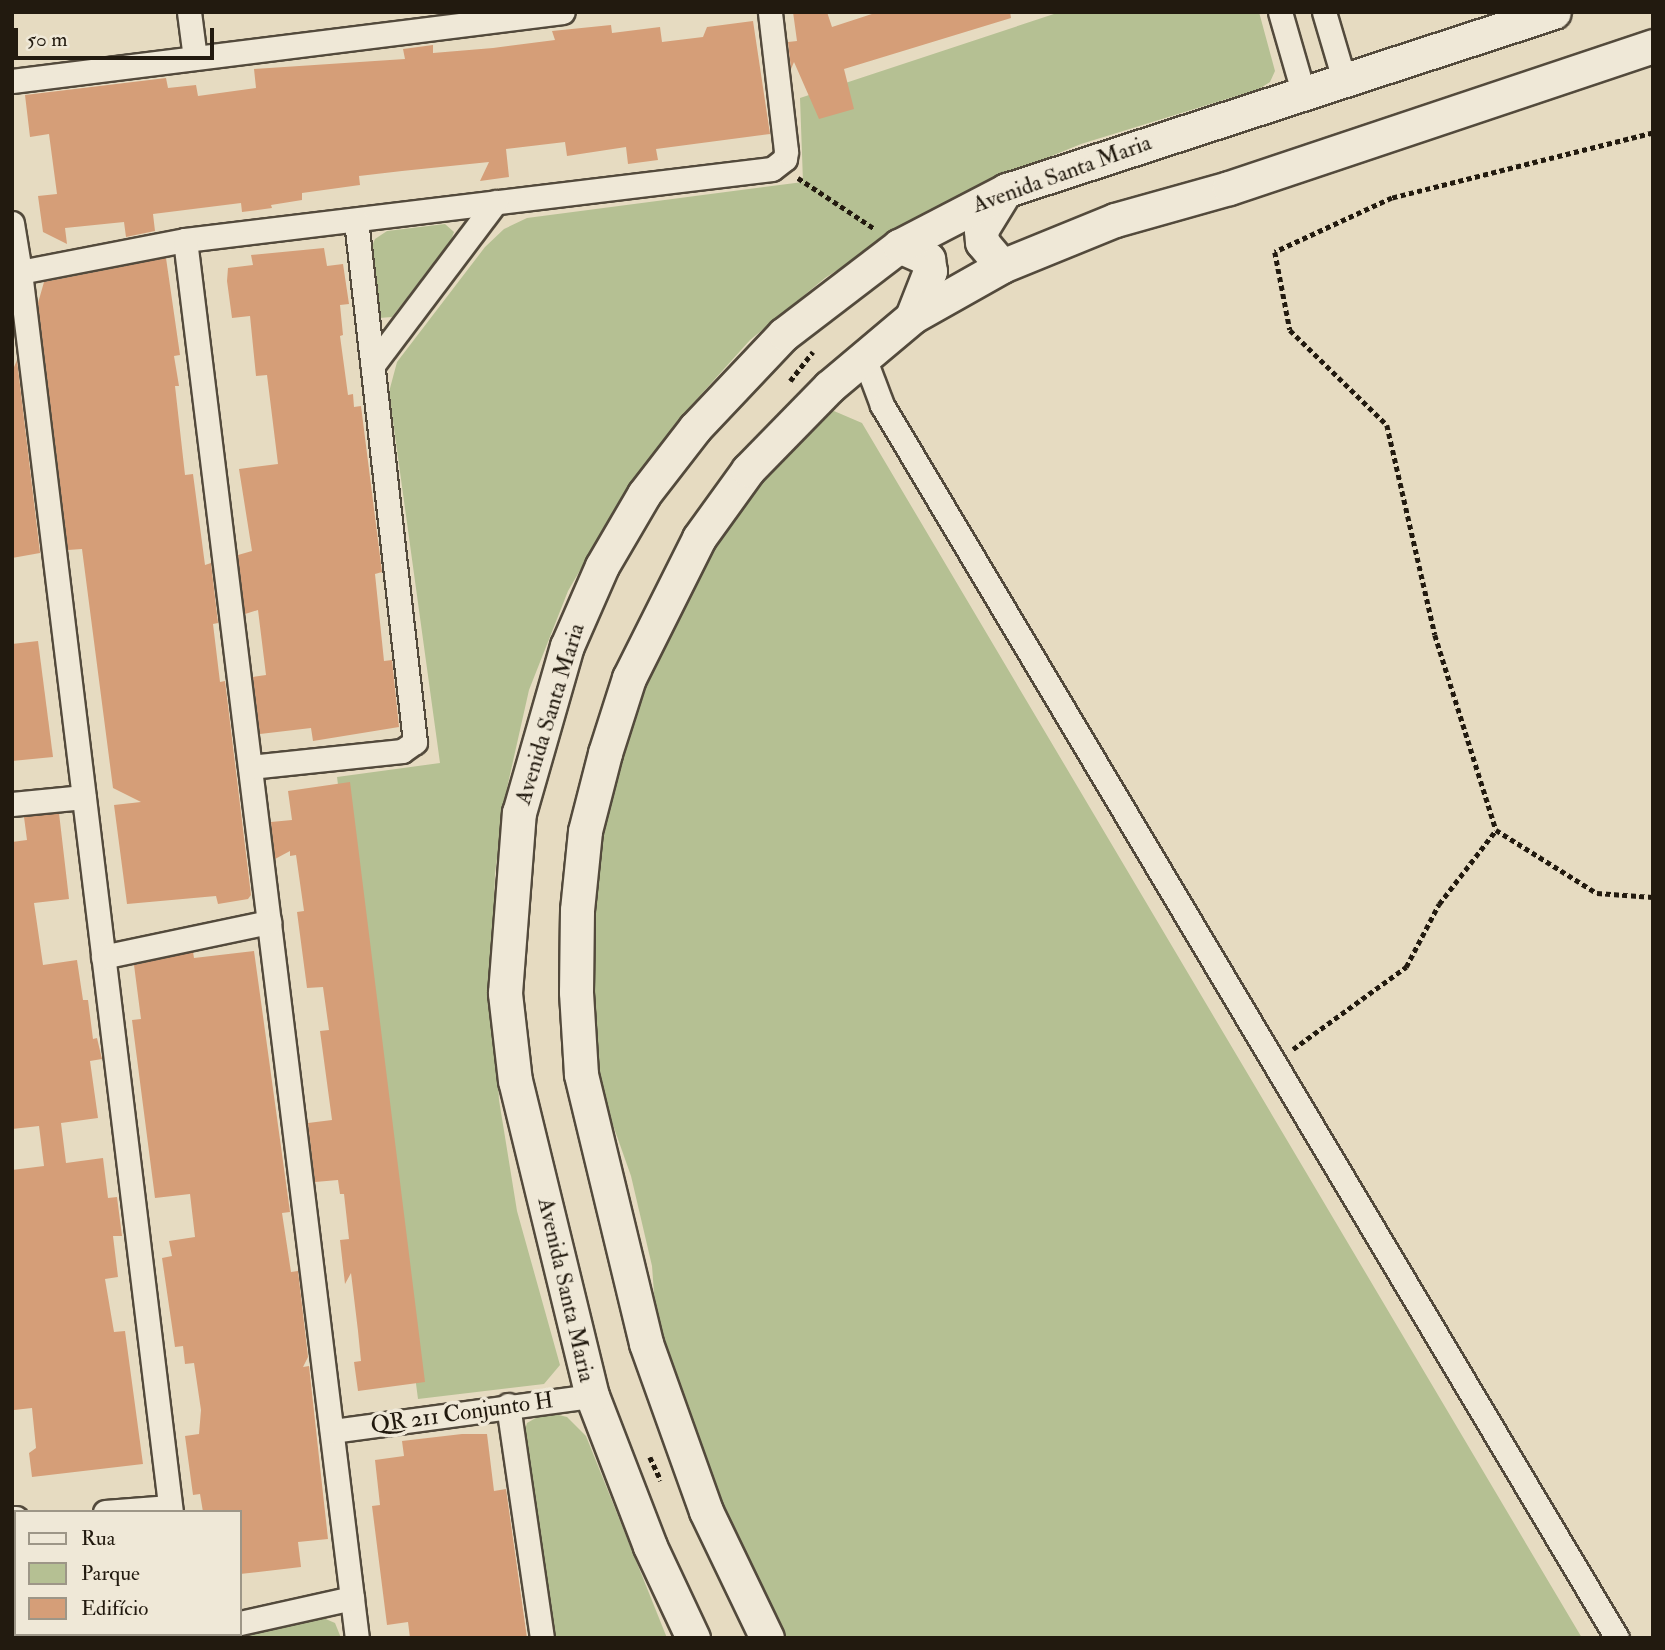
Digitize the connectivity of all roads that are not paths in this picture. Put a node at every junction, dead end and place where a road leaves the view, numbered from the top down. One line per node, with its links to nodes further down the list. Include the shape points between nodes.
1 (189, 12): 9 (street)
2 (563, 12): 7 (street)
3 (770, 12): 14 (street, via 786,151 780,165)
4 (1280, 12): 12 (street)
5 (1324, 12): 11 (street)
6 (1554, 12): 11 (main road, Avenida Santa Maria)
7 (523, 15): 9 (street)
8 (1651, 45): 19 (main road, via 1229,188 1115,220)
9 (195, 58): 10 (street)
10 (12, 81)
11 (1345, 83): 12 (main road, Avenida Santa Maria)
12 (1304, 95): 13 (main road, Avenida Santa Maria, via 1203,123)
13 (1007, 190): 18 (main road, Avenida Santa Maria); 19 (main road, via 981,230 982,242)
14 (496, 202): 15 (street); 23 (street)
15 (356, 219): 17 (street); 23 (street)
16 (12, 223): 20 (street)
17 (185, 240): 20 (street); 24 (street)
18 (899, 246): 21 (main road, via 928,260 930,271); 29 (main road, Avenida Santa Maria, via 784,334 695,428 644,494 602,566 568,646 520,813 505,993 515,1081)
19 (1002, 266): 21 (main road)
20 (20, 272): 25 (street)
21 (912, 317): 22 (main road)
22 (865, 360): 38 (main road, via 829,387 748,470 699,538 662,605 629,678 605,753 585,831 577,910 581,1074 646,1343 706,1511); 39 (street, via 882,405)
23 (373, 365): 24 (street, via 415,742 402,751)
24 (250, 767): 27 (street)
25 (84, 797): 26 (street); 28 (street)
26 (12, 804)
27 (269, 922): 28 (street); 31 (street)
28 (103, 957): 32 (street)
29 (592, 1396): 30 (street, QR 211 Conjunto H); 37 (main road, Avenida Santa Maria, via 650,1546)
30 (508, 1405): 31 (street, QR 211 Conjunto H); 36 (street)
31 (332, 1431): 33 (street)
32 (171, 1510)
33 (352, 1598): 34 (street); 35 (street)
34 (242, 1623)
35 (357, 1638)
36 (542, 1638)
37 (693, 1638)
38 (766, 1638)
39 (1616, 1638)

